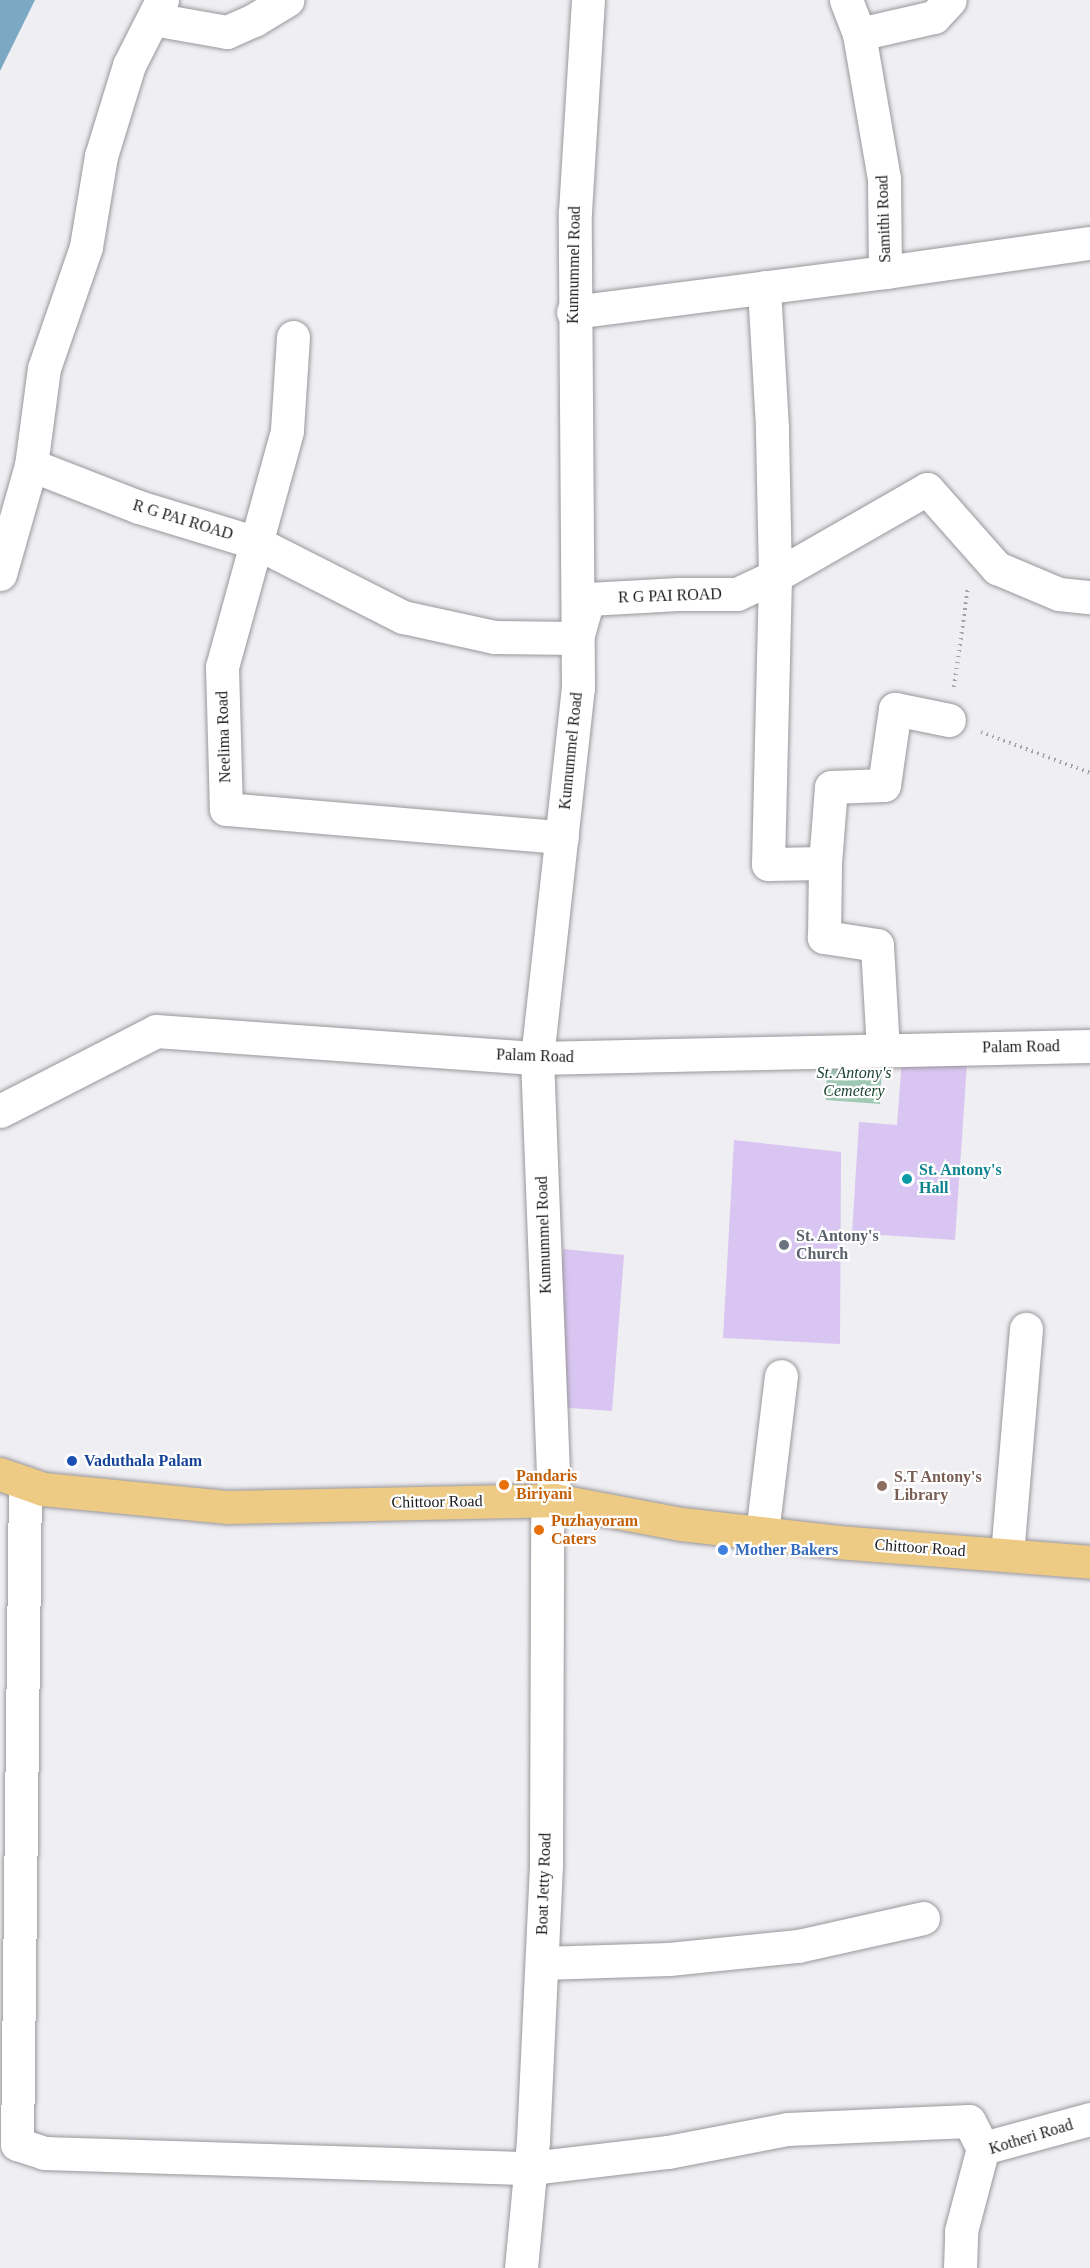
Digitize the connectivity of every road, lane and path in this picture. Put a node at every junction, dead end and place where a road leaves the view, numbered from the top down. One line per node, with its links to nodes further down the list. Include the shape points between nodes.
1 (287, 0): 5 (street, via 227,32)
2 (588, 0): 10 (street, Kunnummel Road)
3 (846, 0): 6 (street, Samithi Road)
4 (950, 0): 6 (street, via 934,17)
5 (158, 9): 12 (street, via 129,65 101,156 86,247 44,368)
6 (859, 34): 8 (street, Samithi Road, via 884,179)
7 (1090, 243): 8 (street, Samithi Road)
8 (885, 272): 9 (street)
9 (764, 287): 10 (street); 16 (street)
10 (573, 312): 18 (street, Kunnummel Road)
11 (293, 337): 14 (street, Neelima Road, via 287,431)
12 (31, 465): 14 (street, R G PAI ROAD, via 139,507); 15 (street)
13 (975, 542): 16 (street, R G PAI ROAD, via 927,489); 17 (street, R G PAI ROAD, via 997,568 1059,594); 19 (path)
14 (257, 543): 18 (street, R G PAI ROAD, via 403,618 494,637); 21 (street, Neelima Road, via 222,667 226,809)
15 (0, 574)
16 (775, 576): 18 (street, R G PAI ROAD, via 736,594 588,599); 22 (street, via 768,864)
17 (1090, 597)
18 (577, 638): 21 (street, Kunnummel Road, via 578,688)
19 (949, 720): 20 (path); 22 (street, via 895,709 884,785 831,787)
20 (1090, 773)
21 (562, 837): 25 (street, Kunnummel Road)
22 (825, 863): 24 (street, via 824,937 877,945)
23 (1090, 1046): 24 (street, Palam Road)
24 (883, 1050): 25 (street, Palam Road)
25 (537, 1058): 26 (street, Palam Road, via 156,1031); 30 (street, Kunnummel Road)
26 (0, 1111)
27 (1026, 1329): 32 (street)
28 (781, 1376): 31 (street)
29 (13, 1478): 30 (main road, Chittoor Road, via 43,1489 228,1507); 34 (street)
30 (550, 1500): 31 (main road, Chittoor Road, via 681,1524); 36 (street, Boat Jetty Road)
31 (762, 1533): 32 (main road, Chittoor Road)
32 (1007, 1555): 33 (main road, Chittoor Road)
33 (1090, 1562)
34 (11, 1666): 38 (street)
35 (922, 1918): 36 (street, via 798,1946 669,1959)
36 (542, 1963): 40 (street, Boat Jetty Road)
37 (1090, 2119): 39 (street, Kotheri Road)
38 (9, 2147): 40 (street, via 44,2152)
39 (983, 2148): 40 (street, via 969,2121 958,2121 787,2129 668,2152); 42 (street, Kotheri Road, via 961,2231)
40 (531, 2168): 41 (street, Boat Jetty Road)
41 (521, 2268)
42 (960, 2268)

